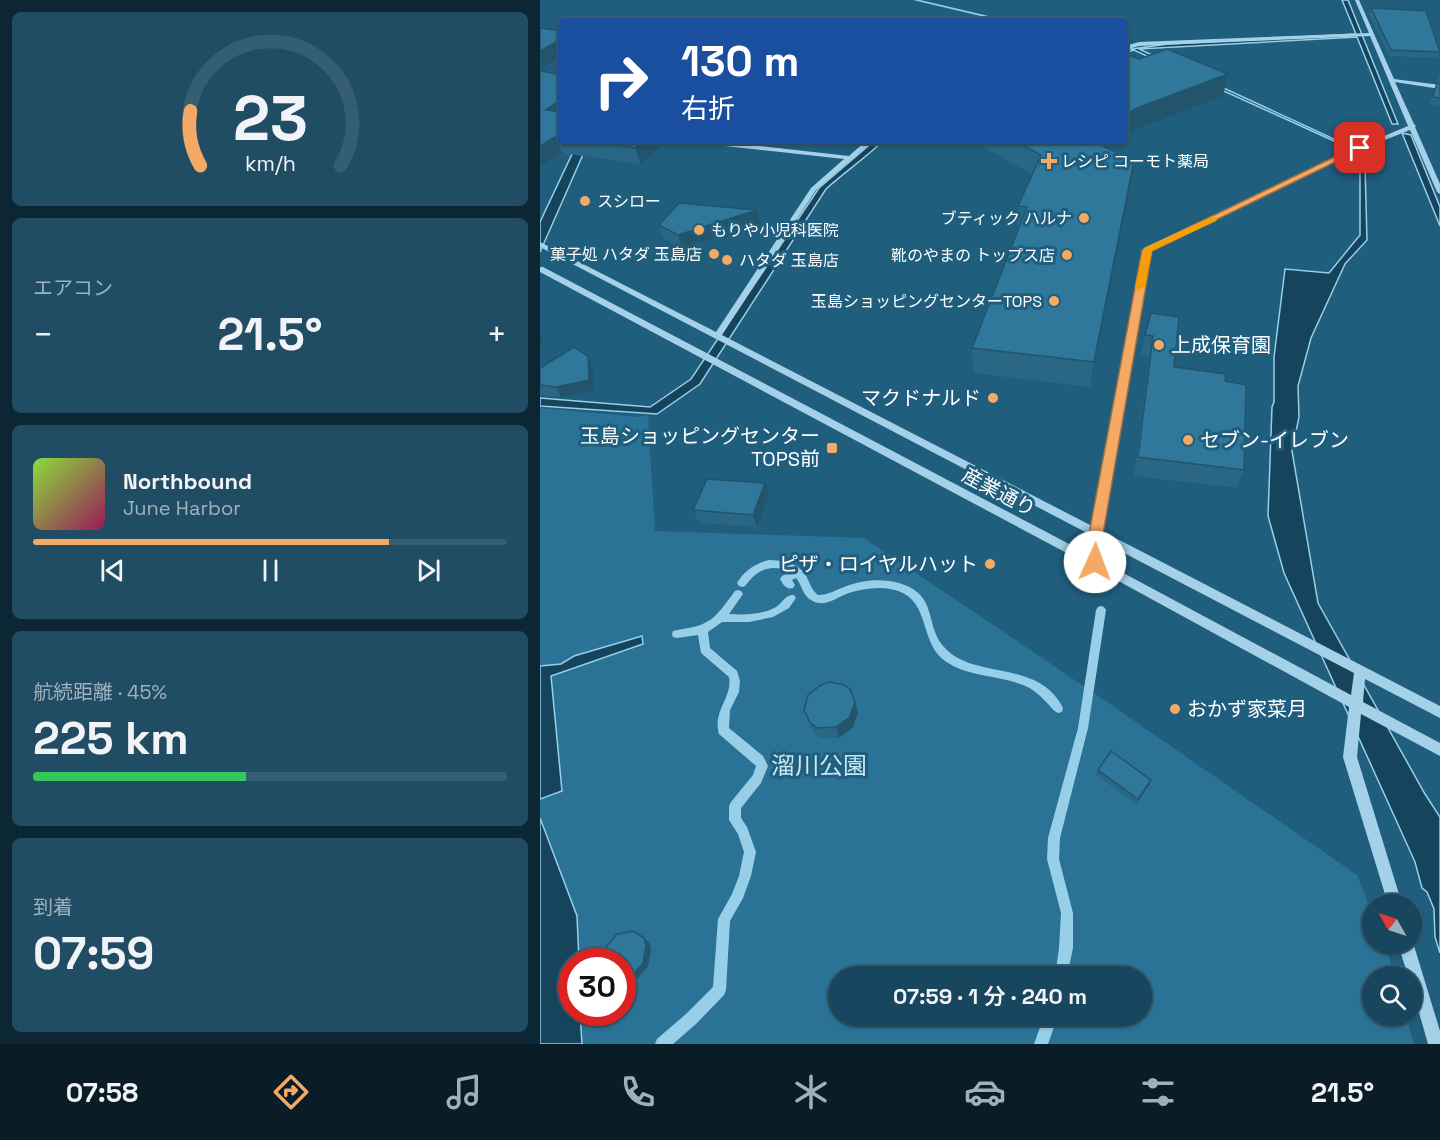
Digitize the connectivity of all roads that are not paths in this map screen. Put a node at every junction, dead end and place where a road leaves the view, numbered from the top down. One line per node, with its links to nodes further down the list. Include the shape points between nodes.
1 (1357, 0): 2 (street)
2 (1371, 34): 3 (street); 4 (street)
3 (1128, 47)
4 (1391, 80): 5 (street); 6 (street)
5 (1440, 87)
6 (1413, 126): 10 (street); 14 (street, via 1147,250)
7 (724, 144): 9 (street)
8 (867, 144): 9 (street)
9 (851, 158): 13 (street, via 806,199)
10 (1440, 192)
11 (544, 246): 13 (street, 産業通り)
12 (540, 269): 15 (street, 産業通り)
13 (717, 337): 14 (street, 産業通り)
14 (1096, 534): 15 (street); 16 (street, 産業通り)
15 (1095, 562): 17 (street, 産業通り)
16 (1360, 670): 17 (street); 18 (street, 産業通り)
17 (1355, 704): 19 (street, 産業通り); 20 (street, via 1350,757)
18 (1440, 712)
19 (1440, 750)
20 (1392, 894)
21 (1409, 954): 22 (street)
22 (1436, 1044)

